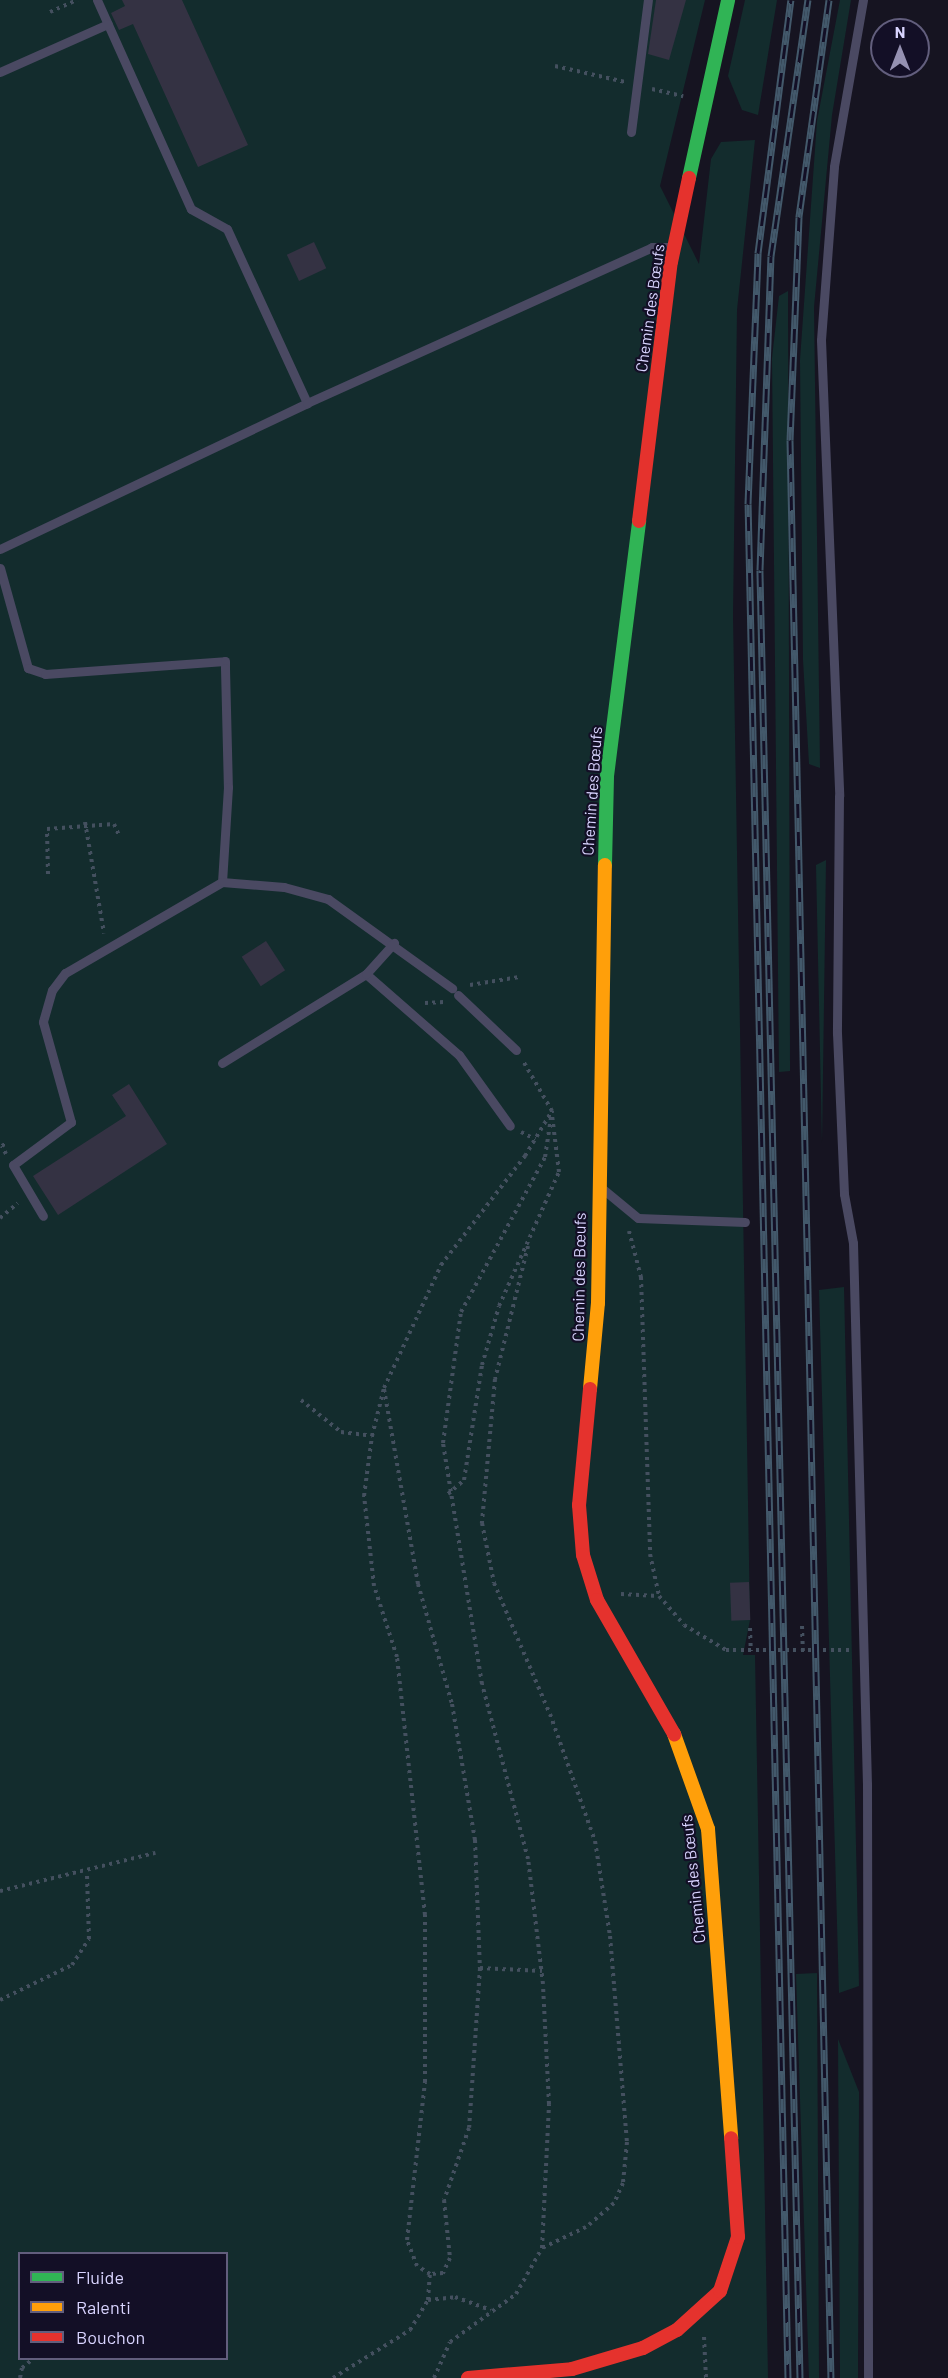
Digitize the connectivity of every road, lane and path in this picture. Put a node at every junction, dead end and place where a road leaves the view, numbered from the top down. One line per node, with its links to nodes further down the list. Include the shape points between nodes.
1 (77, 0): 6 (path)
2 (97, 0): 7 (lane)
3 (648, 0): 9 (lane)
4 (728, 0): 10 (street, Chemin des Bœufs)
5 (863, 0): 63 (lane, via 834,167 821,340 839,796 837,1033 844,1194 853,1243 867,1784)
6 (50, 12)
7 (108, 24): 8 (lane); 11 (lane, via 191,209 227,229)
8 (0, 72)
9 (631, 132)
10 (674, 247): 11 (lane, via 652,247); 28 (street, Chemin des Bœufs, via 607,776)
11 (307, 403): 12 (lane)
12 (0, 549)
13 (0, 568): 17 (lane, via 28,668 45,674 225,661 228,787)
14 (85, 824): 15 (path, via 114,824); 16 (path, via 47,829); 19 (path, via 97,917)
15 (119, 835)
16 (48, 874)
17 (222, 882): 18 (lane, via 284,887 328,899); 19 (lane)
18 (394, 943): 20 (lane); 22 (lane)
19 (109, 948): 30 (lane, via 65,973 52,990 43,1022 71,1122 13,1164)
20 (366, 974): 23 (lane); 25 (lane)
21 (519, 978): 22 (path)
22 (458, 994): 23 (path); 24 (lane)
23 (403, 1006): 27 (lane, via 459,1055)
24 (516, 1050): 26 (path)
25 (222, 1063)
26 (552, 1111): 34 (path, via 559,1172); 35 (path, via 525,1156 441,1265); 38 (path, via 546,1157 461,1312 443,1443)
27 (510, 1126)
28 (598, 1185): 32 (lane, via 638,1218); 40 (street, Chemin des Bœufs, via 597,1312 579,1505 583,1555)
29 (23, 1199): 31 (path)
30 (43, 1216)
31 (0, 1218)
32 (745, 1222)
33 (625, 1224): 39 (path, via 641,1277 650,1554)
34 (528, 1246): 38 (path, via 500,1306 482,1365 464,1480); 52 (path, via 495,1379 482,1523 494,1583 550,1714 595,1841 610,1936 627,2142 623,2183 614,2203 586,2227)
35 (384, 1388): 37 (path); 49 (path, via 418,1584 462,1761 475,1840)
36 (301, 1400): 37 (path, via 342,1432)
37 (372, 1436): 53 (path, via 364,1496 374,1586 397,1657 425,1915 425,2082 406,2240 417,2266)
38 (448, 1494): 50 (path, via 482,1684 528,1859)
39 (659, 1596): 40 (path, via 634,1591); 44 (path, via 709,1642)
40 (597, 1600): 56 (street, Chemin des Bœufs, via 681,1745 708,1829 739,2211 731,2267)
41 (802, 1626): 45 (path)
42 (750, 1628): 44 (path)
43 (835, 1650): 45 (path)
44 (751, 1651): 45 (path)
45 (803, 1651)
46 (155, 1853): 47 (path)
47 (87, 1874): 48 (path); 51 (path, via 88,1939 72,1965)
48 (0, 1891)
49 (480, 1968): 50 (path); 53 (path, via 469,2128 444,2200 450,2258 443,2273)
50 (542, 1971): 52 (path, via 549,2104)
51 (0, 2000)
52 (542, 2248): 55 (path, via 516,2294)
53 (430, 2274): 54 (path)
54 (428, 2300): 55 (path, via 455,2297); 59 (path, via 410,2330)
55 (491, 2310): 60 (path, via 450,2342)
56 (704, 2311): 61 (street, Chemin des Bœufs, via 677,2330 610,2361); 62 (path)
57 (32, 2360): 58 (path, via 22,2368)
58 (20, 2378)
59 (333, 2378)
60 (434, 2378)
61 (468, 2378)
62 (706, 2378)
63 (868, 2378)

